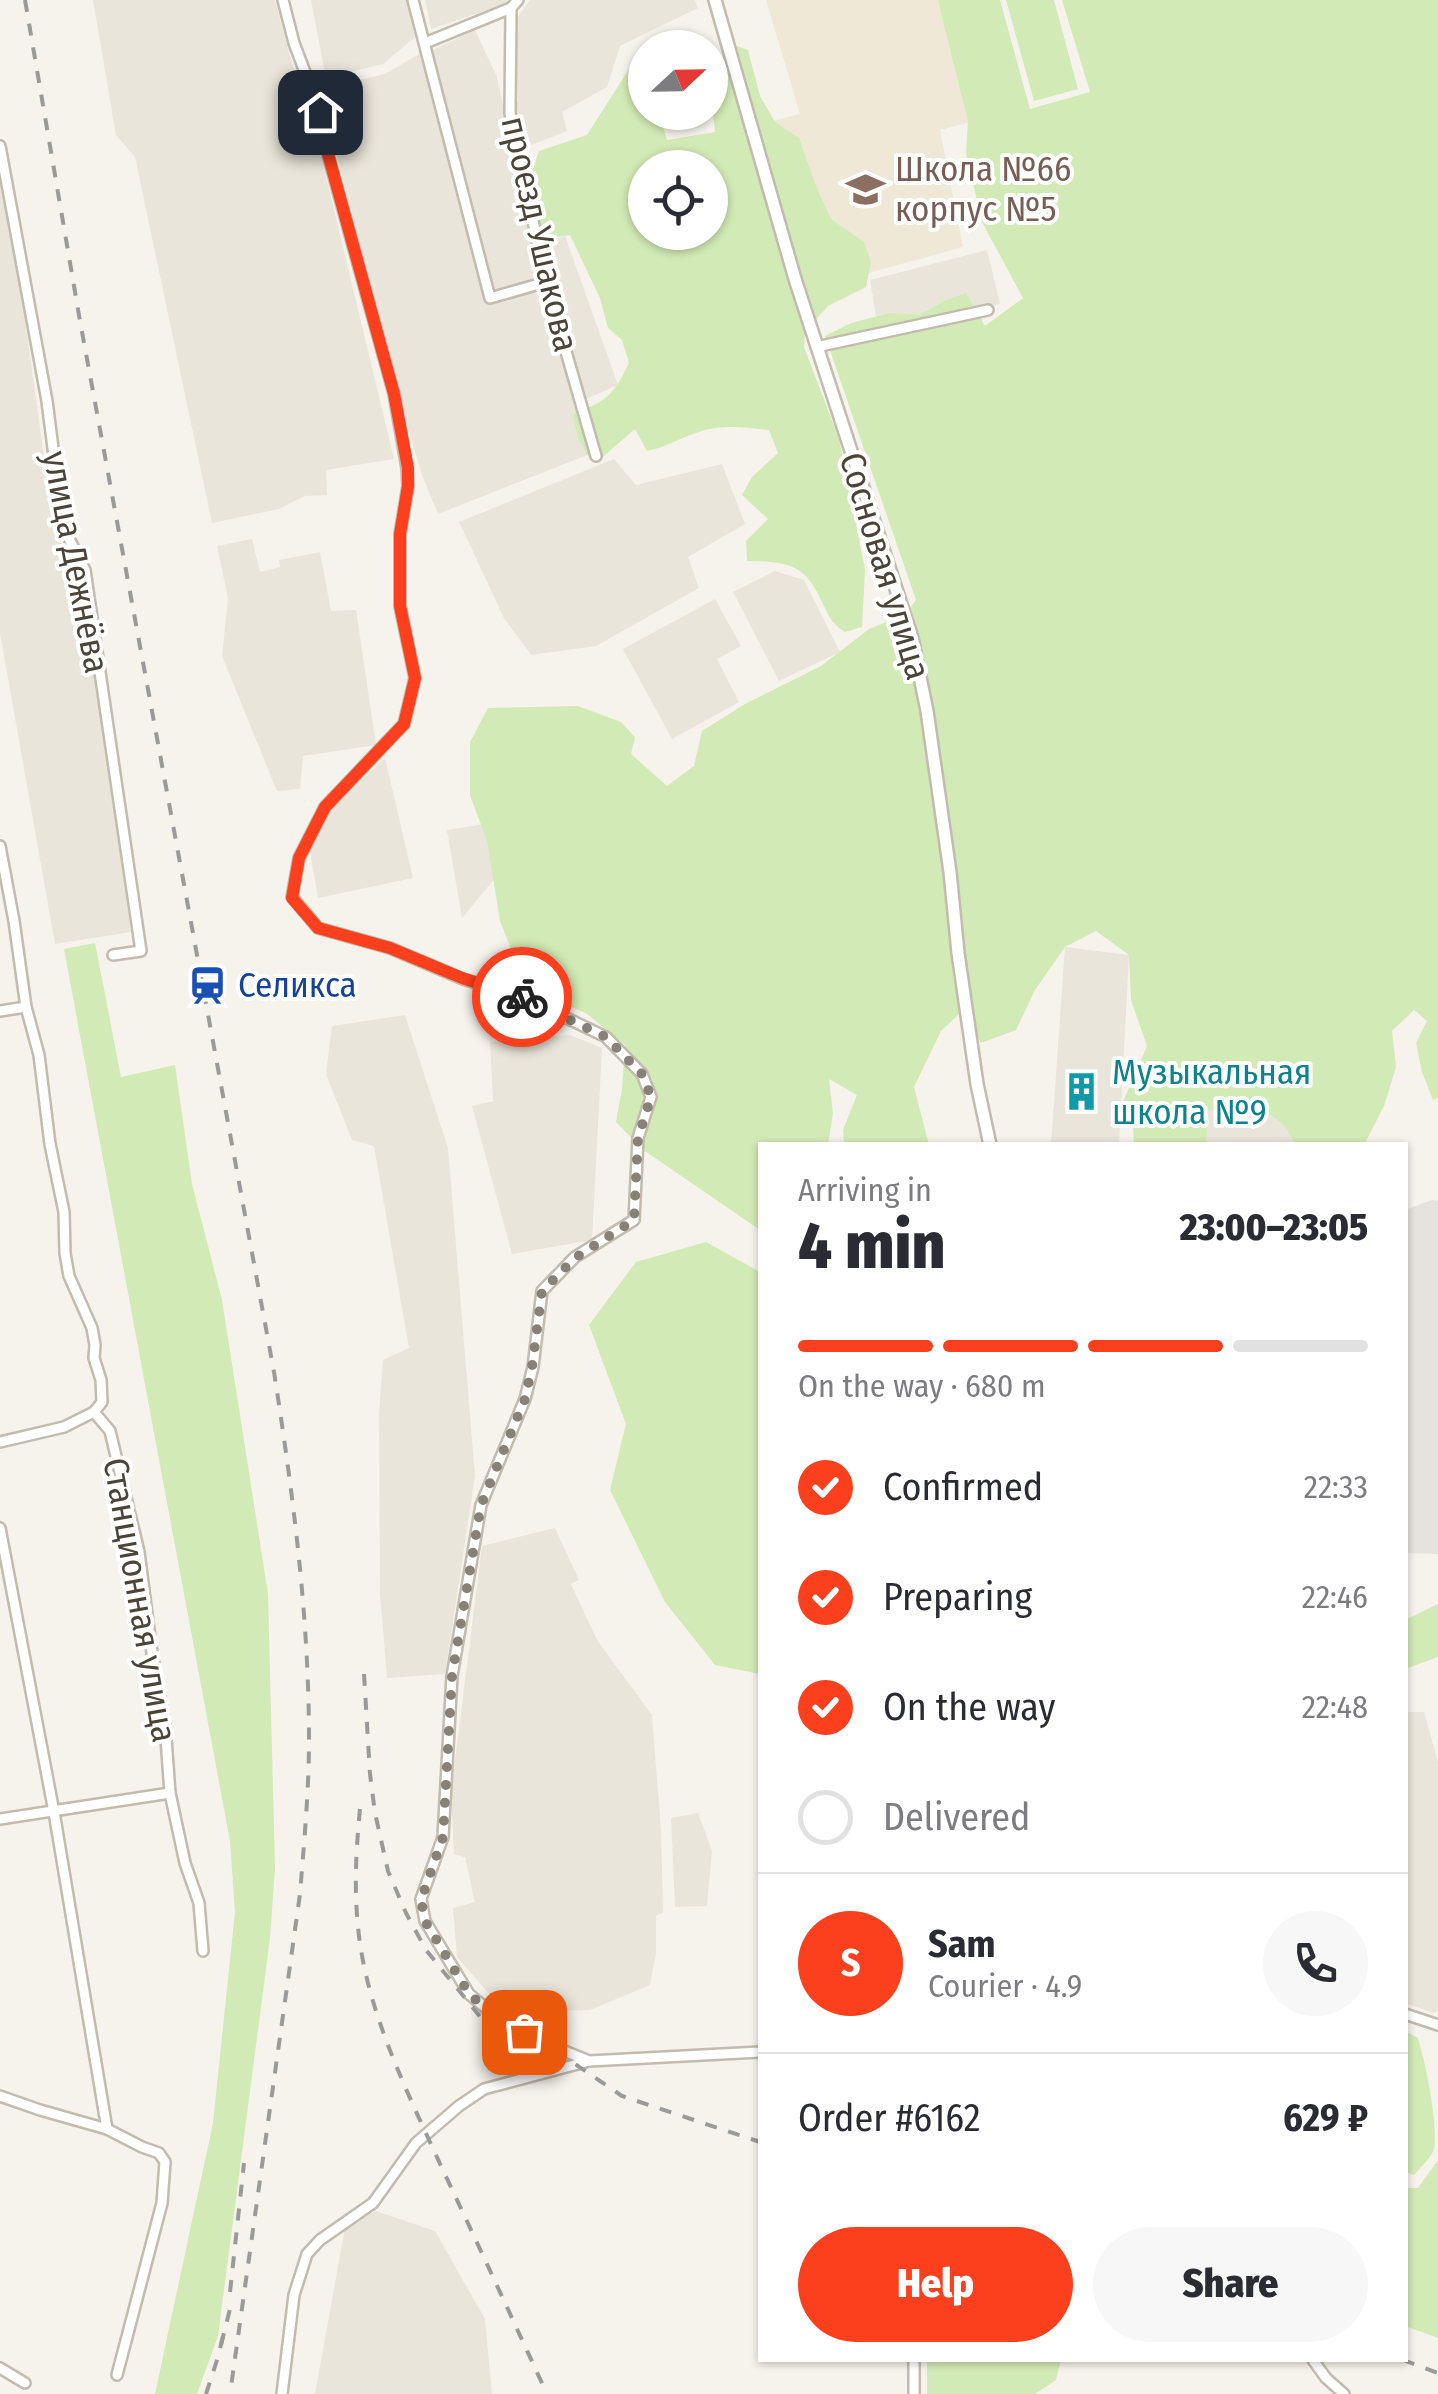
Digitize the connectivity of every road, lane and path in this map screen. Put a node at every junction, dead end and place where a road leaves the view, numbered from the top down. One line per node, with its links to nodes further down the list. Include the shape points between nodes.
1 (283, 0): 26 (street, via 320,112 394,394 408,468 400,606 415,678 404,724 325,807 299,858 292,898 318,928 525,998 606,1037 642,1074 651,1097 638,1138 634,1220 575,1258 542,1291 525,1399 481,1505 452,1676 443,1837 421,1900 425,1921 469,1994 500,2020)
2 (413, 0): 5 (street, проезд Ушакова)
3 (715, 0): 9 (street, Сосновая улица)
4 (514, 4): 5 (street); 7 (street, проезд Ушакова, via 510,112)
5 (425, 43): 7 (street, проезд Ушакова, via 490,298)
6 (0, 146): 12 (street, улица Дежнёва, via 63,526 85,570 141,951)
7 (546, 282): 10 (street, проезд Ушакова)
8 (988, 310): 9 (street)
9 (816, 347): 15 (street, Сосновая улица, via 912,638)
10 (596, 456)
11 (0, 846): 13 (street, Станционная улица)
12 (113, 955)
13 (26, 1007): 14 (street); 16 (street, Станционная улица, via 64,1212 68,1276 89,1316 101,1380 102,1402)
14 (0, 1011)
15 (989, 1142)
16 (94, 1412): 17 (street, via 64,1427); 19 (street, Станционная улица, via 110,1431 139,1552)
17 (0, 1442)
18 (0, 1528): 20 (street)
19 (170, 1793): 20 (street); 22 (street, Станционная улица, via 199,1903)
20 (54, 1812): 21 (street); 28 (street)
21 (0, 1819)
22 (203, 1951)
23 (1408, 2015): 24 (street)
24 (1438, 2025)
25 (758, 2052): 26 (street)
26 (589, 2061): 34 (street, via 484,2089 459,2106 416,2144 372,2204 307,2254 294,2295)
27 (0, 2096): 28 (street)
28 (107, 2129): 32 (street, via 165,2162 162,2203)
29 (914, 2362): 35 (street)
30 (1314, 2362): 36 (street)
31 (0, 2368): 33 (street)
32 (118, 2375)
33 (25, 2383)
34 (282, 2394)
35 (914, 2394)
36 (1344, 2394)

